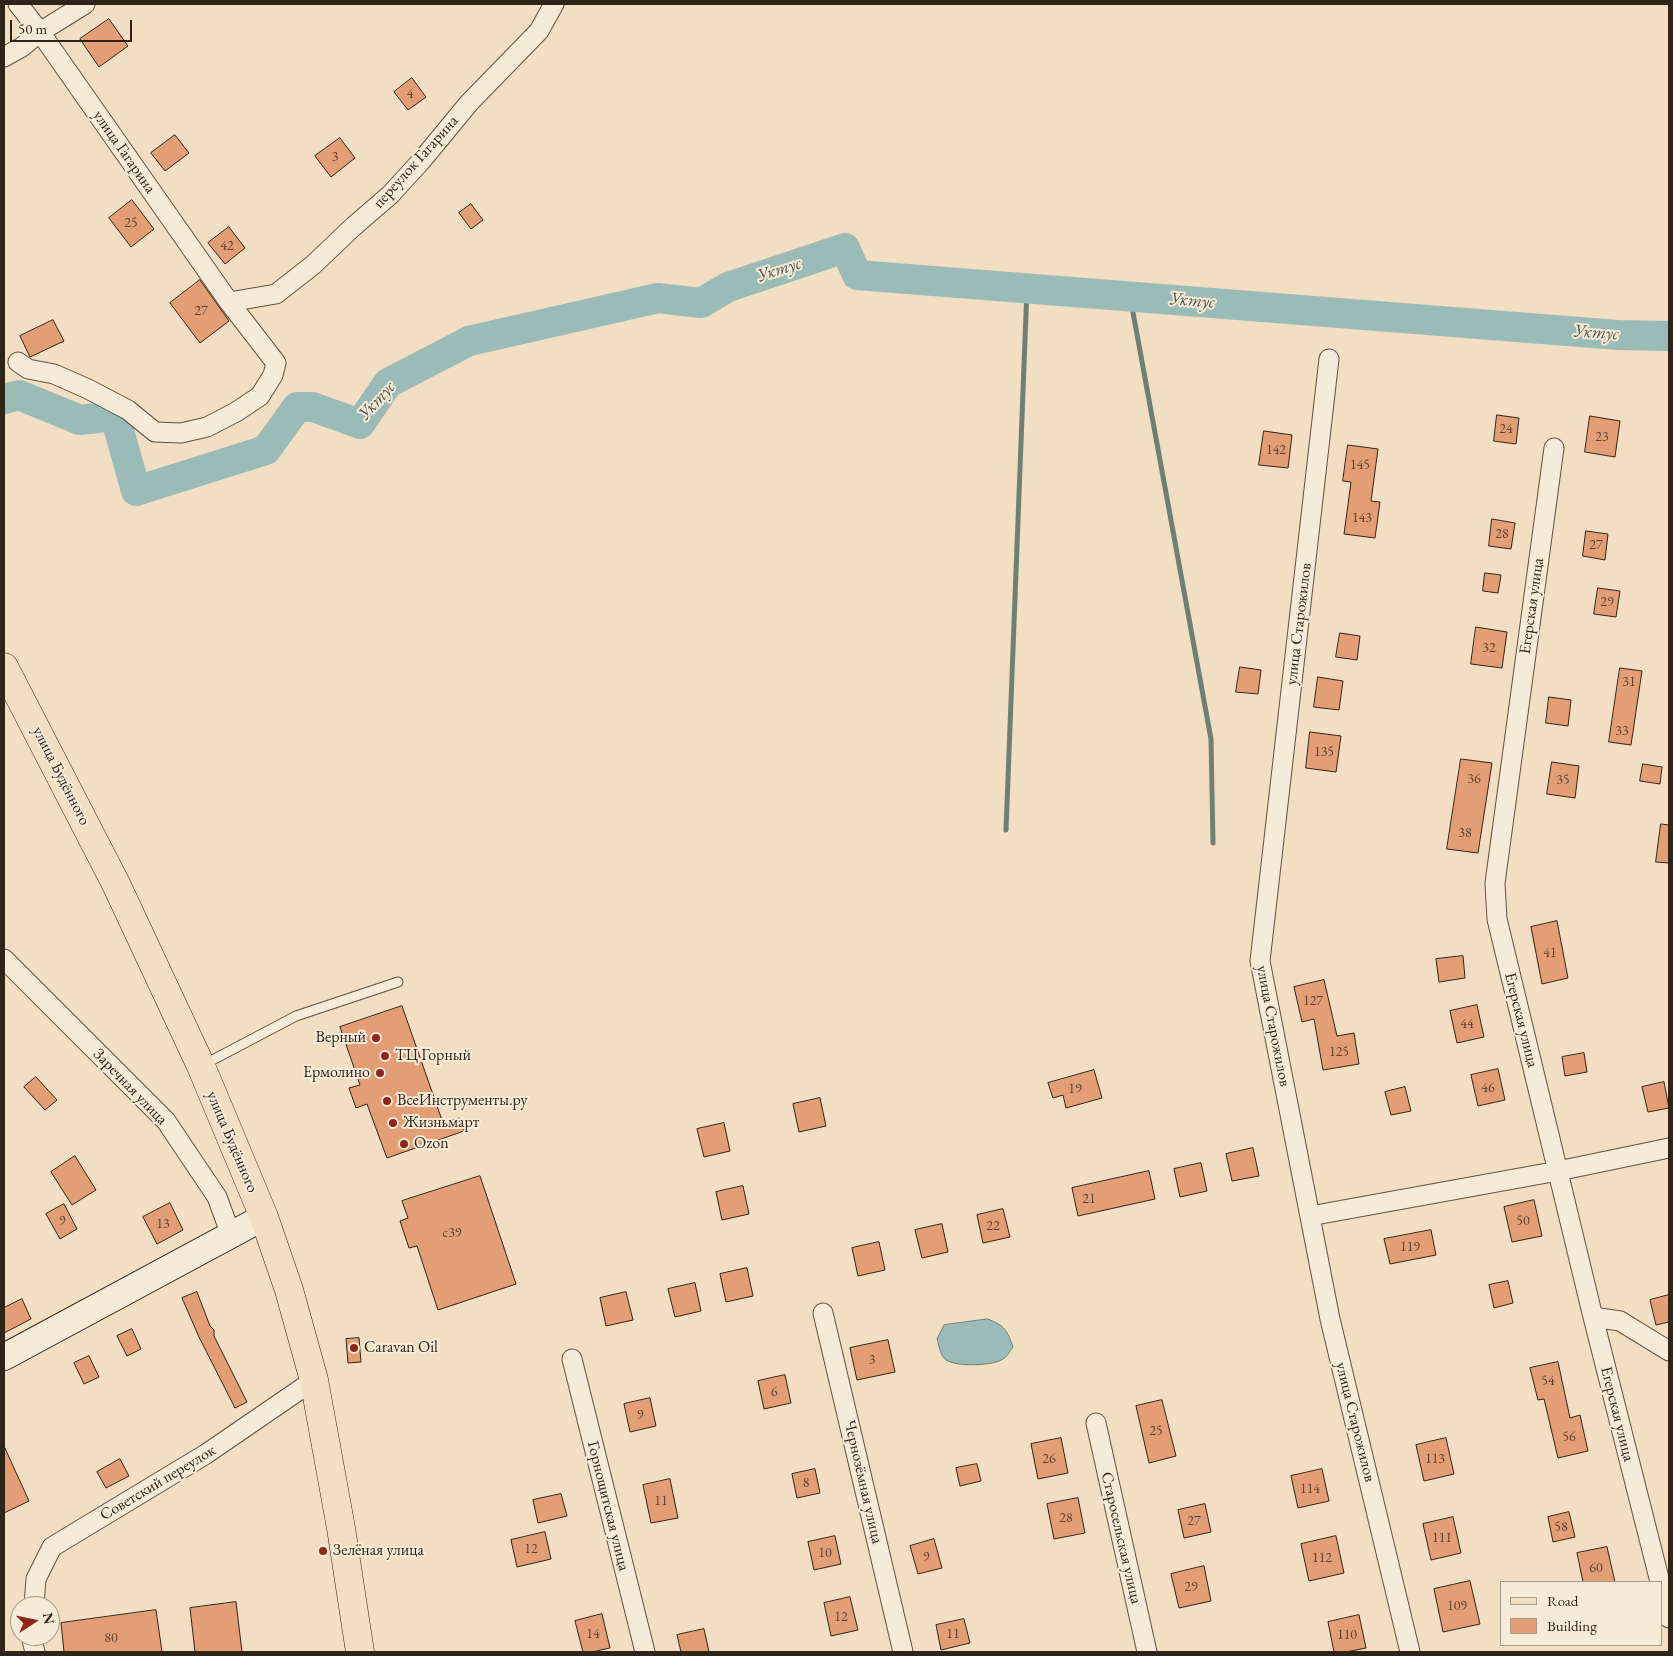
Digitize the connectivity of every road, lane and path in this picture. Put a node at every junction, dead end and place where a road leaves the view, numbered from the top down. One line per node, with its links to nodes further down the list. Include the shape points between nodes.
1 (18, 4): 4 (street, улица Гагарина)
2 (85, 4): 4 (street)
3 (554, 4): 6 (street, переулок Гагарина, via 539,30 390,195 313,266 276,294)
4 (40, 32): 5 (street); 6 (street, улица Гагарина)
5 (4, 57)
6 (229, 302): 8 (street, улица Гагарина, via 276,363 273,376 260,396 207,427 182,433 155,432 128,410 88,389 54,374 28,369)
7 (1330, 359): 16 (street, улица Старожилов, via 1260,961)
8 (18, 362)
9 (1554, 448): 15 (street, Егерская улица, via 1495,883 1497,919)
10 (4, 667): 13 (main road, улица Будённого, via 116,884)
11 (4, 959): 18 (street, Заречная улица, via 166,1122 217,1197)
12 (398, 982): 13 (lane, via 296,1016)
13 (201, 1066): 17 (main road, улица Будённого)
14 (1669, 1148): 15 (street)
15 (1558, 1171): 16 (street); 20 (street, Егерская улица)
16 (1310, 1216): 34 (street, улица Старожилов, via 1330,1319)
17 (264, 1217): 18 (street); 24 (main road, улица Будённого)
18 (232, 1235): 22 (street)
19 (823, 1312): 32 (street, Чернозёмная улица)
20 (1593, 1317): 21 (street, via 1620,1321); 26 (street, Егерская улица)
21 (1669, 1351)
22 (4, 1357)
23 (572, 1360): 31 (street, Горнощитская улица)
24 (314, 1380): 28 (street, Советский переулок, via 206,1454 52,1547 36,1579); 30 (main road, улица Будённого)
25 (1096, 1423): 33 (street, Старосельская улица)
26 (1660, 1581)
27 (1663, 1592): 29 (street)
28 (35, 1596)
29 (1669, 1618)
30 (360, 1652)
31 (645, 1652)
32 (903, 1652)
33 (1147, 1652)
34 (1410, 1652)

